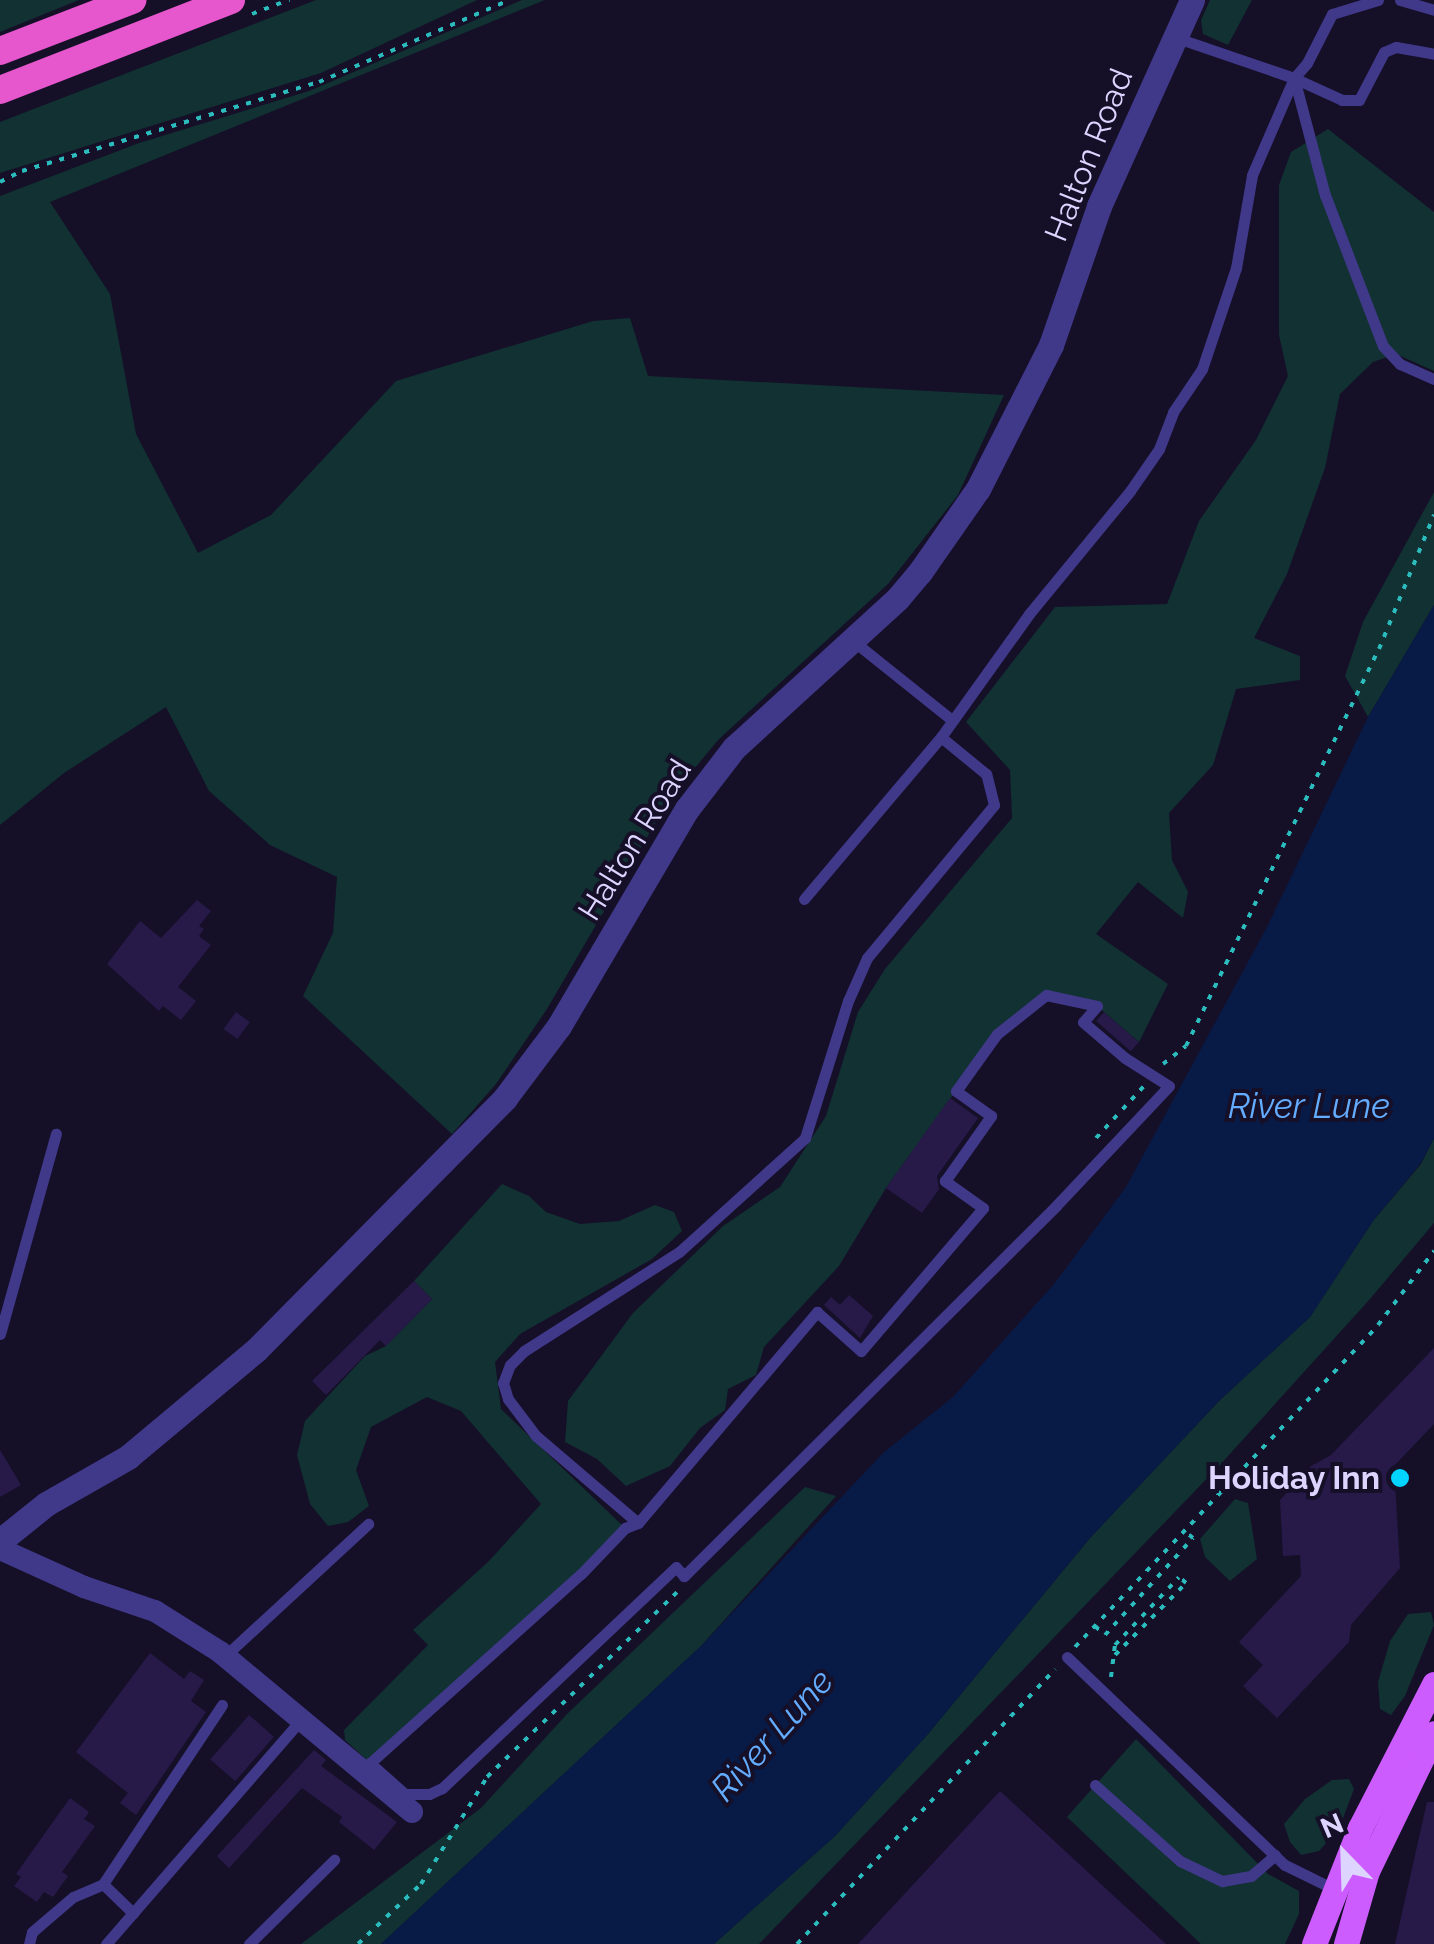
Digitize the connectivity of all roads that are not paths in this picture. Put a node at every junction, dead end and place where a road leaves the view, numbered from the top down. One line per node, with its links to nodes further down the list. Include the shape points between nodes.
1 (132, 0): 8 (highway)
2 (1192, 0): 7 (street, Halton Road)
3 (1378, 0): 10 (lane, via 1332,14)
4 (1400, 0): 6 (lane)
5 (243, 6): 11 (highway)
6 (1434, 10)
7 (1174, 38): 10 (lane); 13 (street, Halton Road, via 1099,206 1051,345 978,489 898,598)
8 (0, 51)
9 (1434, 54): 10 (lane, via 1396,47 1384,52 1359,100 1342,100)
10 (1294, 78): 12 (lane, via 1326,195 1383,346 1400,364); 14 (lane, via 1252,175 1236,268 1202,369 1173,412 1159,450)
11 (0, 90)
12 (1434, 379)
13 (852, 640): 14 (lane); 21 (street, Halton Road, via 734,748 687,808 558,1026 505,1098 256,1350 128,1457)
14 (952, 720): 15 (lane)
15 (941, 737): 16 (lane); 19 (lane, via 986,774 994,805 867,958 805,1138 679,1252 524,1350 503,1383 536,1436)
16 (804, 899)
17 (56, 1134): 18 (lane)
18 (0, 1334)
19 (638, 1523): 19 (lane, via 370,1763 405,1794 442,1788 676,1567 684,1576 1056,1206 1169,1086 1083,1022 1097,1006 1046,995 997,1034 956,1091 991,1116 944,1182 983,1208 861,1351 818,1312)
20 (368, 1524): 22 (lane)
21 (1, 1539): 22 (street, via 84,1588 155,1612)
22 (225, 1656): 26 (street)
23 (1066, 1657): 30 (lane)
24 (1434, 1684): 33 (main road, via 1379,1788)
25 (222, 1705): 32 (lane)
26 (302, 1720): 29 (street); 34 (lane)
27 (1434, 1733): 33 (main road)
28 (1095, 1785): 30 (lane, via 1180,1861 1222,1882 1251,1876)
29 (412, 1812)
30 (1275, 1856): 33 (lane)
31 (334, 1860): 38 (lane)
32 (103, 1884): 34 (lane); 36 (lane, via 73,1897 32,1932)
33 (1347, 1893): 39 (main road); 40 (main road)
34 (133, 1913): 35 (lane)
35 (110, 1939): 37 (lane)
36 (29, 1944)
37 (124, 1944)
38 (248, 1944)
39 (1314, 1944)
40 (1346, 1944)

